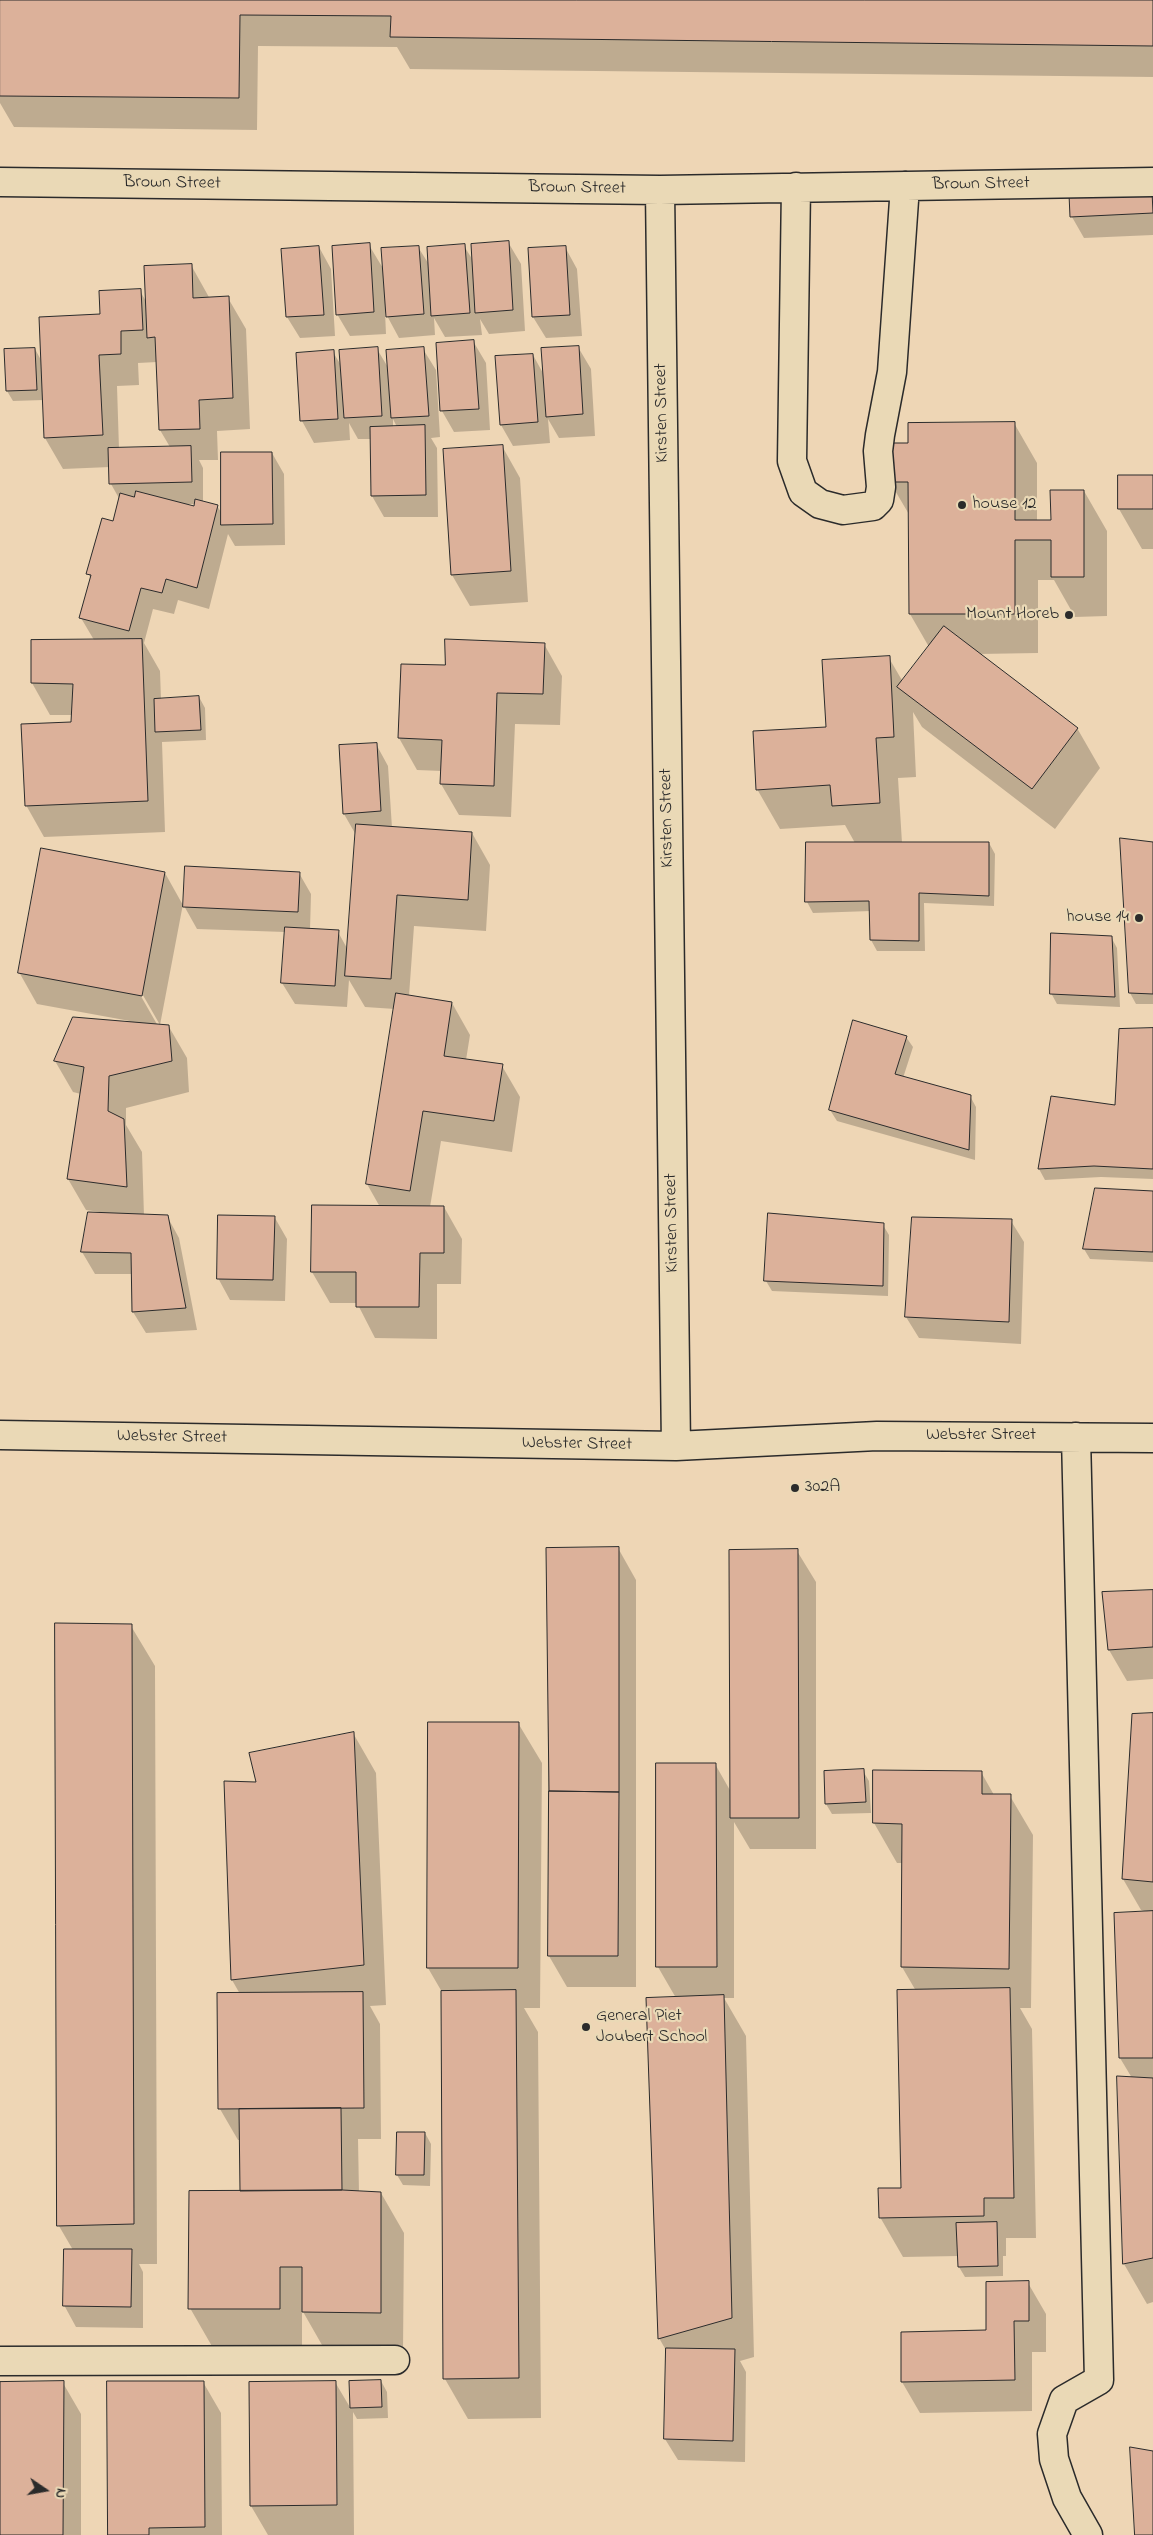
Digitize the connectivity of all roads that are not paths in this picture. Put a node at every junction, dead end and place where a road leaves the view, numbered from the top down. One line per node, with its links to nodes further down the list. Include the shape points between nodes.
1 (0, 182): 5 (street, Brown Street)
2 (1153, 182): 3 (street, Brown Street)
3 (905, 186): 4 (street, Brown Street); 4 (street, via 892,372 878,451 882,487 879,500 873,506 843,510 820,504 803,492 792,461)
4 (796, 187): 5 (street, Brown Street)
5 (660, 190): 9 (street, Kirsten Street)
6 (0, 1435): 9 (street, Webster Street)
7 (1076, 1437): 8 (street, Webster Street); 9 (street, Webster Street, via 876,1436); 12 (street, via 1099,2380 1064,2400 1052,2434 1054,2459 1067,2498)
8 (1153, 1438)
9 (676, 1446)
10 (395, 2360): 11 (street)
11 (0, 2362)
12 (1088, 2535)

